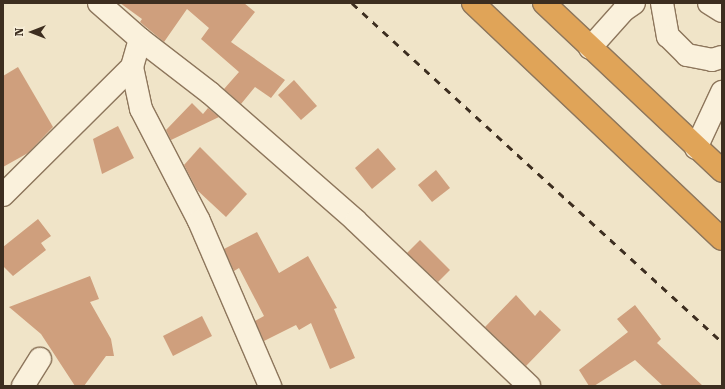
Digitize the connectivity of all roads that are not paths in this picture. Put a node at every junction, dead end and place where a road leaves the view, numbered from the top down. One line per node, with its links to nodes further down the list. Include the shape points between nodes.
1 (99, 3): 8 (street)
2 (474, 3): 16 (highway)
3 (544, 3): 9 (highway)
4 (634, 3): 9 (street, via 624,10)
5 (662, 3): 10 (street, via 668,36 686,55 712,60)
6 (709, 3): 7 (street)
7 (722, 11)
8 (140, 39): 11 (street); 20 (street, via 210,93 350,216)
9 (590, 48): 13 (highway)
10 (722, 57)
11 (132, 67): 15 (street); 19 (street, via 141,109 199,221)
12 (722, 92): 13 (street)
13 (696, 148): 14 (highway)
14 (722, 171)
15 (3, 195)
16 (722, 239)
17 (40, 359): 18 (street)
18 (23, 386)
19 (270, 386)
20 (529, 386)

